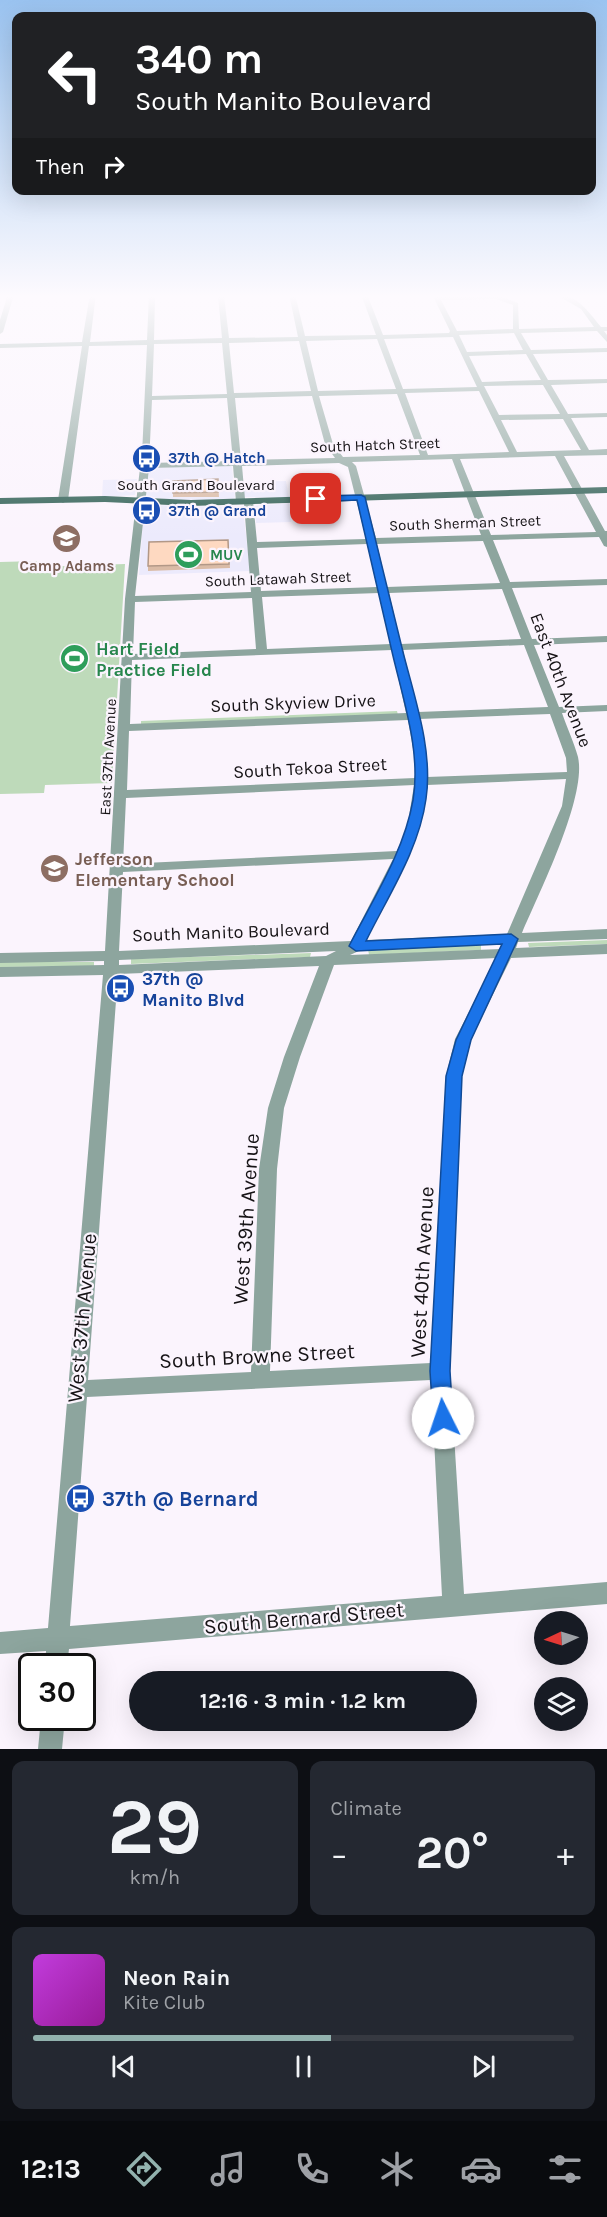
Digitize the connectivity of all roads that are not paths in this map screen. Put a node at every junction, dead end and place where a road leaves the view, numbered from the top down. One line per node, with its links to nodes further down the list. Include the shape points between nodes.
1 (81, 376): 31 (street)
2 (149, 376): 14 (street, East 37th Avenue)
3 (229, 376): 13 (street)
4 (311, 376): 12 (street)
5 (394, 376): 11 (street)
6 (474, 376): 10 (street)
7 (540, 376): 9 (street)
8 (607, 381): 9 (street)
9 (544, 382): 10 (street); 16 (street)
10 (480, 387): 11 (street); 17 (street)
11 (399, 391): 12 (street); 23 (street)
12 (315, 394): 13 (street); 24 (street, via 329,444)
13 (231, 396): 14 (street); 25 (street)
14 (148, 398): 26 (street, East 37th Avenue)
15 (607, 415): 16 (street)
16 (564, 416): 17 (street); 18 (street)
17 (495, 418): 21 (street)
18 (586, 452): 19 (street, South Hatch Street); 20 (street, South Hatch Street)
19 (607, 452)
20 (558, 453): 21 (street, South Hatch Street); 28 (street)
21 (514, 454): 22 (street, South Hatch Street)
22 (455, 456): 23 (street, South Hatch Street); 29 (street, East 40th Avenue)
23 (425, 457): 24 (street, South Hatch Street)
24 (341, 460): 25 (street, South Hatch Street); 30 (street, via 352,466)
25 (237, 463): 26 (street, South Hatch Street); 34 (street)
26 (143, 466): 33 (street, East 37th Avenue)
27 (607, 490): 28 (main road, South Grand Boulevard)
28 (578, 491): 29 (main road, South Grand Boulevard); 35 (street)
29 (470, 494): 30 (main road, South Grand Boulevard); 36 (street, East 40th Avenue)
30 (361, 497): 34 (main road, South Grand Boulevard); 37 (street)
31 (63, 500): 32 (main road, South Grand Boulevard); 33 (main road, South Grand Boulevard)
32 (0, 501)
33 (141, 501): 34 (main road, South Grand Boulevard); 44 (street, East 37th Avenue)
34 (244, 502): 39 (street)
35 (604, 534): 36 (street, South Sherman Street); 38 (street)
36 (486, 537): 37 (street, South Sherman Street); 41 (street, East 40th Avenue)
37 (370, 541): 39 (street, South Sherman Street); 42 (street)
38 (607, 544)
39 (252, 545): 43 (street)
40 (607, 582): 41 (street, South Latawah Street)
41 (506, 586): 42 (street, South Latawah Street); 46 (street, East 40th Avenue)
42 (382, 590): 43 (street, South Latawah Street); 47 (street)
43 (257, 595): 44 (street, South Latawah Street); 48 (street)
44 (130, 599): 49 (street, East 37th Avenue)
45 (607, 639): 46 (street)
46 (527, 642): 47 (street); 51 (street, East 40th Avenue)
47 (396, 646): 48 (street); 53 (street)
48 (262, 652): 49 (street)
49 (128, 657): 54 (street, East 37th Avenue)
50 (607, 700): 51 (street, South Skyview Drive)
51 (553, 706): 52 (street, South Skyview Drive); 53 (street, South Skyview Drive); 55 (street, East 40th Avenue, via 572,758)
52 (607, 708)
53 (412, 712): 54 (street, South Skyview Drive); 56 (street)
54 (124, 723): 57 (street, East 37th Avenue)
55 (573, 775): 56 (street, South Tekoa Street); 61 (street, East 40th Avenue, via 568,806)
56 (421, 781): 57 (street, South Tekoa Street); 58 (street, via 413,829)
57 (121, 794): 59 (street, East 37th Avenue)
58 (402, 855): 59 (street); 62 (street)
59 (118, 868): 66 (street, East 37th Avenue)
60 (607, 934): 61 (street, South Manito Boulevard)
61 (509, 945): 62 (street, South Manito Boulevard); 63 (street, South Manito Boulevard); 65 (street, South Manito Boulevard); 68 (street, West 40th Avenue, via 463,1040 454,1076)
62 (356, 946): 65 (street); 66 (street, South Manito Boulevard)
63 (607, 949)
64 (0, 958): 66 (street, South Manito Boulevard)
65 (328, 961): 66 (street, South Manito Boulevard); 69 (street, West 39th Avenue, via 276,1108 267,1170)
66 (111, 963): 67 (street, South Manito Boulevard); 70 (street, West 37th Avenue)
67 (0, 972)
68 (440, 1371): 69 (street, South Browne Street); 72 (street, West 40th Avenue)
69 (260, 1379): 70 (street, South Browne Street)
70 (76, 1389): 73 (street, West 37th Avenue)
71 (607, 1593): 72 (street, South Bernard Street)
72 (454, 1606): 73 (street, South Bernard Street)
73 (58, 1638): 74 (street, South Bernard Street); 75 (street, West 37th Avenue)
74 (0, 1643)
75 (57, 1653)
76 (52, 1731): 77 (street)
77 (50, 1749)

